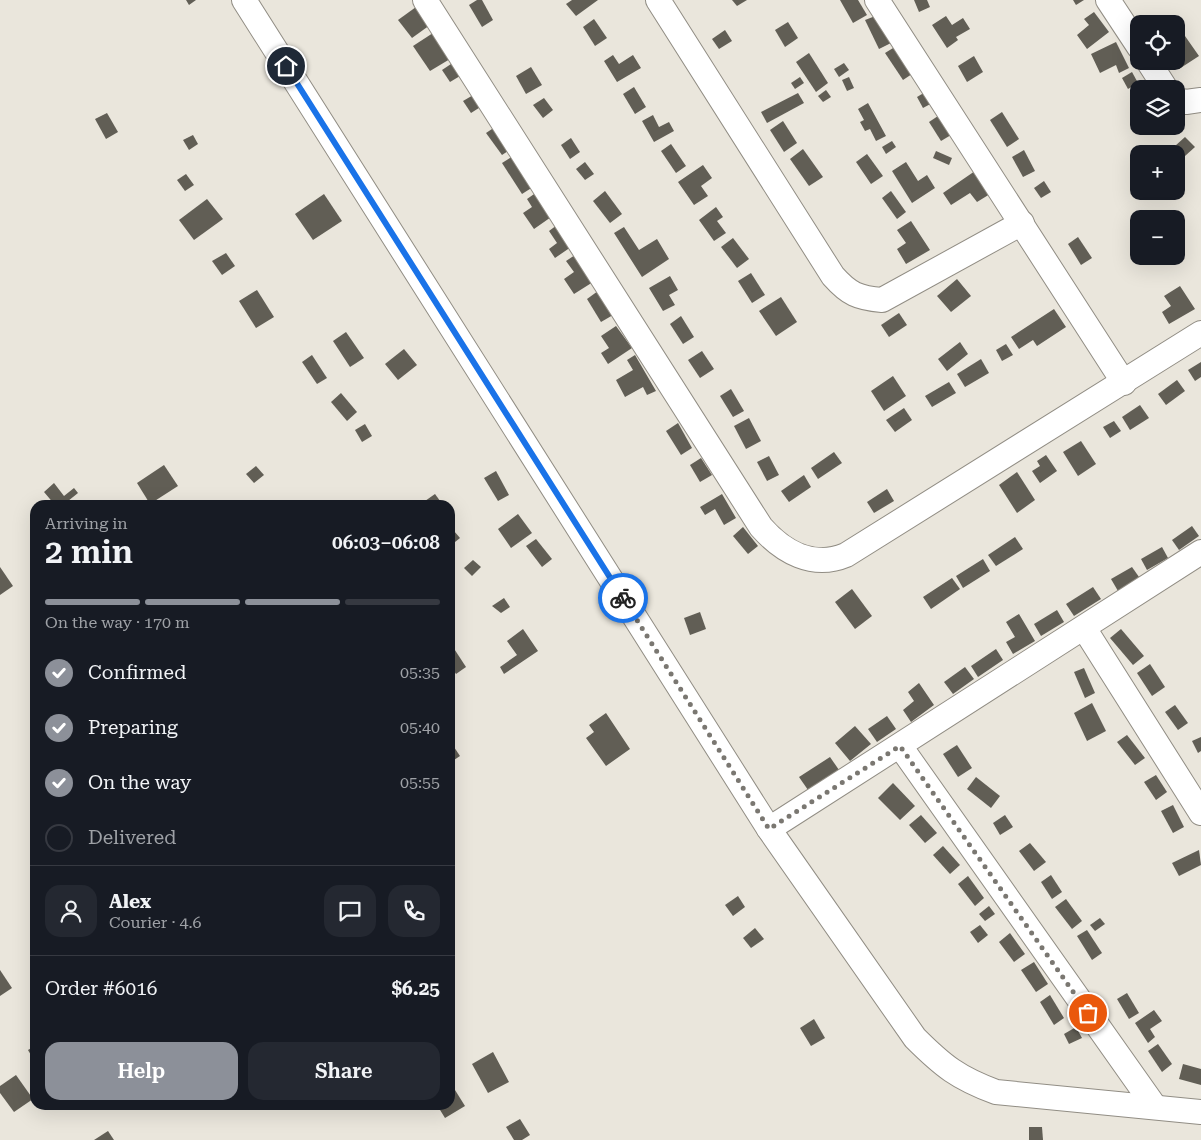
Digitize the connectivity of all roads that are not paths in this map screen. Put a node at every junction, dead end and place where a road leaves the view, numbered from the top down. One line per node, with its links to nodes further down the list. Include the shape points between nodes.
1 (244, 0): 16 (street)
2 (425, 0): 11 (street, via 761,527 784,548 808,560 825,562 846,555)
3 (658, 0): 9 (street, via 833,276 846,291 865,299 882,300)
4 (877, 0): 9 (street)
5 (1108, 0): 6 (street)
6 (1130, 33)
7 (1201, 100): 8 (street)
8 (1185, 102)
9 (1022, 223): 11 (street)
10 (1201, 333): 11 (street)
11 (1124, 383)
12 (1201, 552): 13 (street)
13 (1084, 628): 14 (street); 15 (street)
14 (900, 746): 16 (street); 17 (street)
15 (1201, 813)
16 (769, 829): 17 (street, via 915,1038 939,1062 966,1081 996,1092)
17 (1155, 1107): 18 (street)
18 (1201, 1112)

